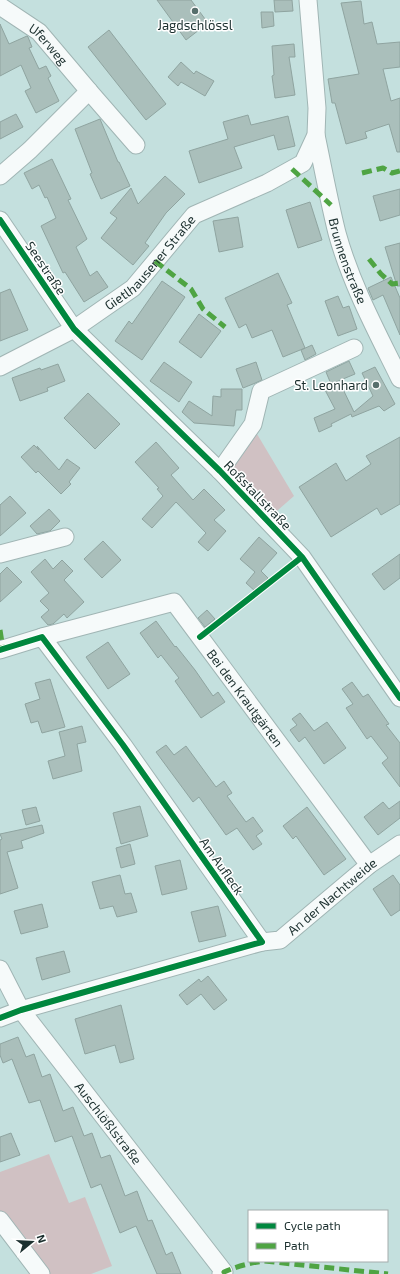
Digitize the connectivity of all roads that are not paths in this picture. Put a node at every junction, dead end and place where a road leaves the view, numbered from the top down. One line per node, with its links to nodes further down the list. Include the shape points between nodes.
1 (308, 0): 4 (street, Gietlhausener Straße, via 317,108)
2 (0, 6): 3 (street, Uferweg, via 40,32)
3 (89, 92): 5 (street, Uferweg); 6 (street)
4 (316, 135): 8 (street, Gietlhausener Straße, via 303,163 267,183 194,215 133,288); 11 (street, Brunnenstraße, via 338,234 373,324)
5 (136, 144)
6 (0, 176)
7 (0, 220): 8 (street, Seestraße)
8 (74, 329): 10 (street, Gietlhausener Straße); 12 (street, Roßstallstraße)
9 (354, 348): 12 (street, via 261,391 253,424)
10 (0, 367)
11 (400, 379)
12 (220, 471): 17 (street, Roßstallstraße, via 302,557)
13 (65, 537): 14 (street)
14 (0, 554)
15 (42, 637): 16 (street); 19 (street, Bei den Krautgärten, via 174,602); 20 (street, Am Aufleck, via 123,745)
16 (0, 650)
17 (400, 698)
18 (400, 844): 19 (street, An der Nachtweide)
19 (369, 865): 20 (street, An der Nachtweide, via 280,940)
20 (262, 942): 22 (street)
21 (0, 969): 22 (street, Auschlößlstraße)
22 (20, 1010): 23 (street); 25 (street, Auschlößlstraße)
23 (0, 1018)
24 (0, 1220): 26 (street)
25 (223, 1273)
26 (41, 1274)

